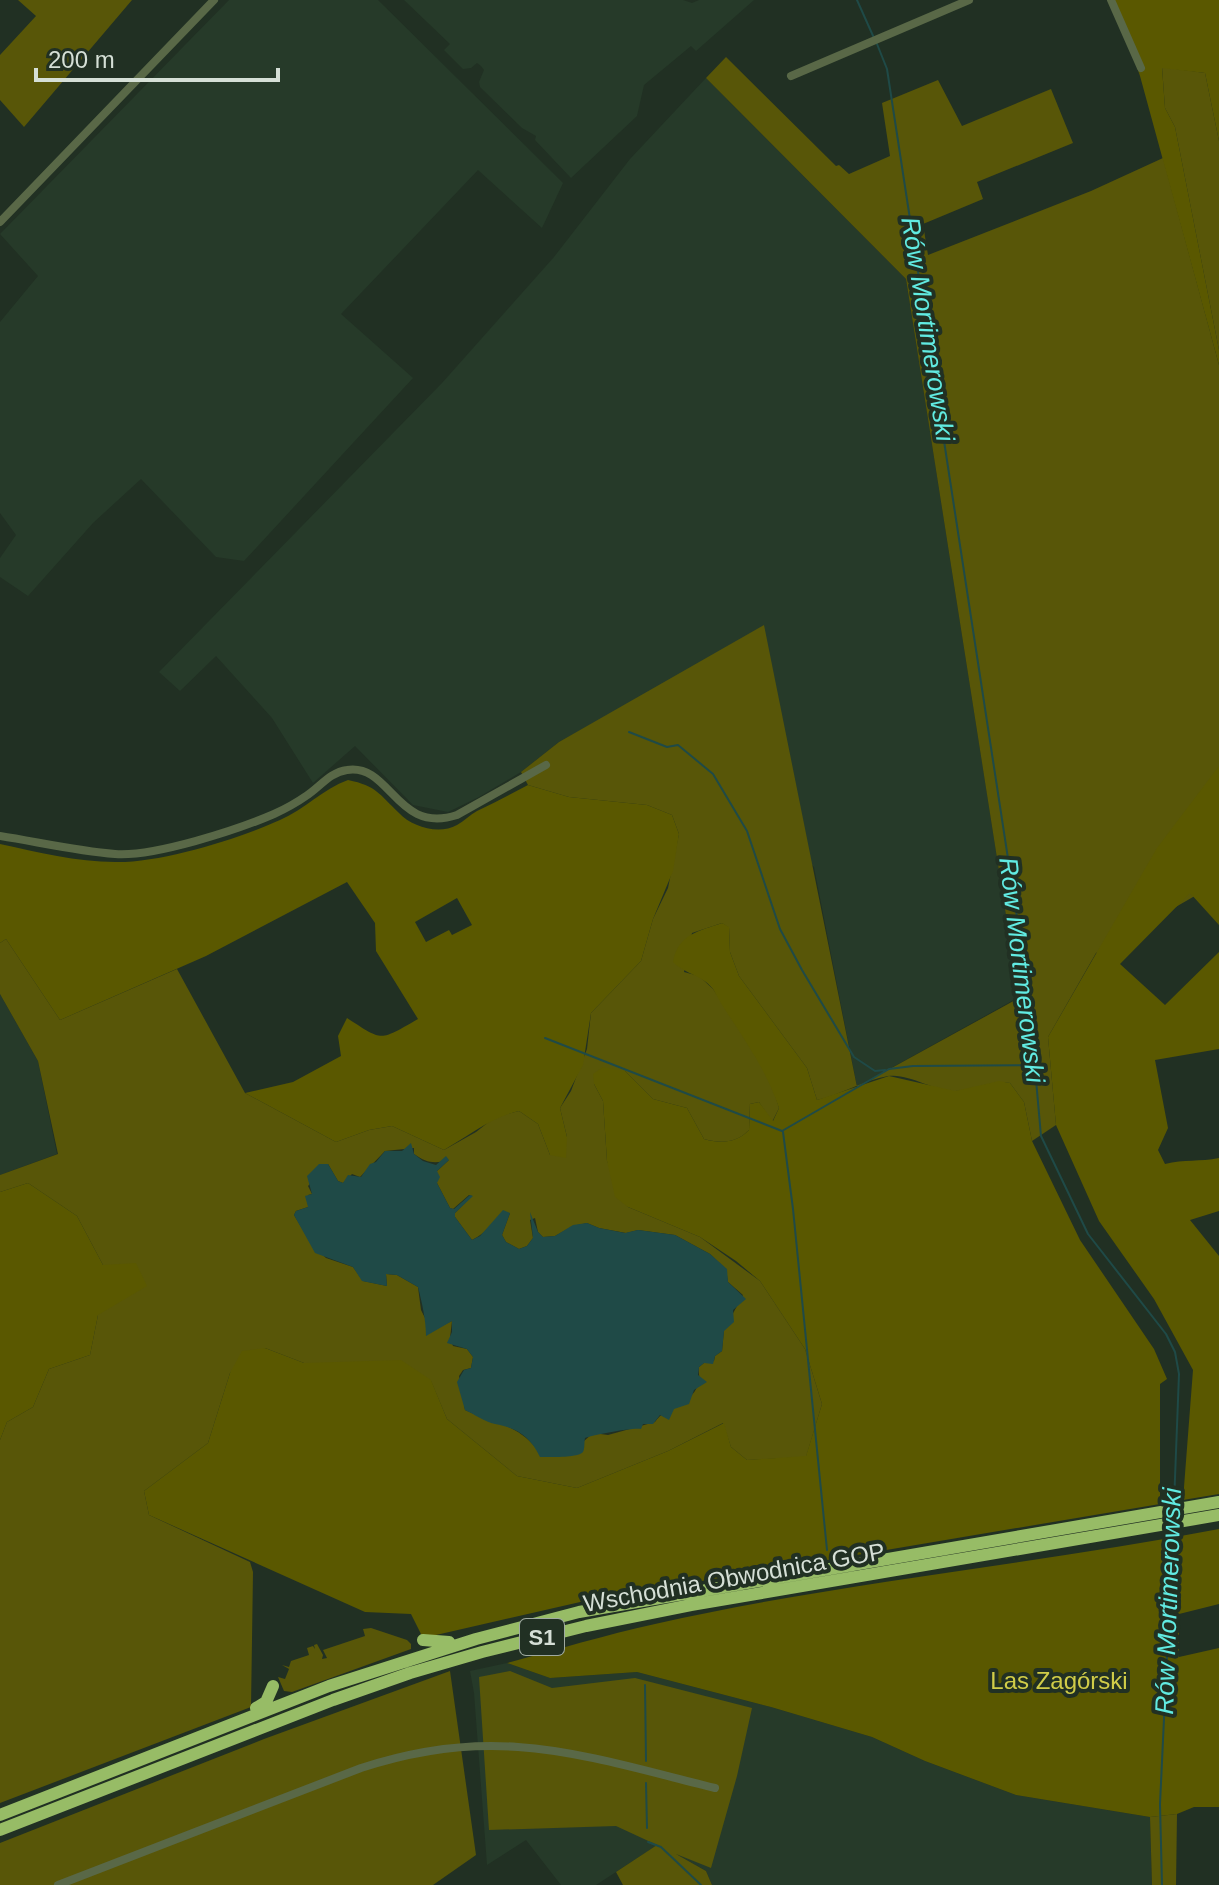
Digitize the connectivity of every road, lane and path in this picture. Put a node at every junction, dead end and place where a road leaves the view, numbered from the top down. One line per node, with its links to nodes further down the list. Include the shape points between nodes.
1 (214, 0): 6 (street)
2 (969, 0): 5 (street)
3 (1111, 0): 4 (street)
4 (1141, 68)
5 (791, 76)
6 (0, 222)
7 (546, 765): 8 (street, via 443,819 409,810 357,768 342,770 261,819 146,853 117,855)
8 (0, 836)
9 (1219, 1502): 11 (highway, Wschodnia Obwodnica GOP / S1)
10 (1219, 1515): 11 (highway, Wschodnia Obwodnica GOP / S1)
11 (1106, 1527): 12 (highway, Wschodnia Obwodnica GOP / S1, via 594,1610); 18 (highway, Wschodnia Obwodnica GOP / S1, via 586,1626 482,1652 333,1700)
12 (476, 1639): 13 (highway); 15 (highway, Wschodnia Obwodnica GOP / S1)
13 (423, 1640)
14 (273, 1686): 15 (highway, via 266,1702)
15 (232, 1722): 17 (highway, Wschodnia Obwodnica GOP / S1)
16 (715, 1788): 19 (street, via 516,1747 402,1756)
17 (0, 1815)
18 (0, 1830)
19 (58, 1885)

